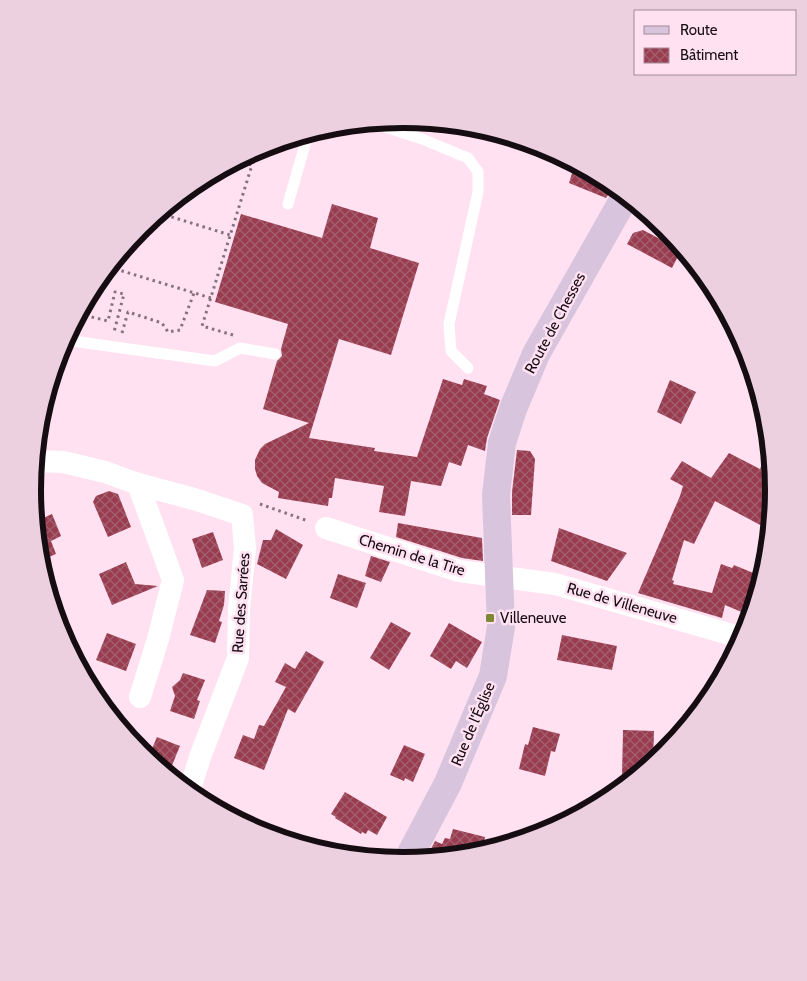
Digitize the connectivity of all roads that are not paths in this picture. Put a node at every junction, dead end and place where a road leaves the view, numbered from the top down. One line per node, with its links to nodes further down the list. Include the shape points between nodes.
1 (392, 129): 7 (lane, via 468,158 478,172 478,192 449,324 451,351)
2 (306, 142): 4 (lane)
3 (622, 202): 11 (main road, Route de Chesses, via 536,354 502,443 496,495)
4 (288, 204)
5 (74, 341): 6 (lane, via 215,361 240,348)
6 (275, 354)
7 (468, 368)
8 (42, 461): 9 (street, Rue des Sarrées, via 63,462 105,472)
9 (138, 484): 13 (street, via 173,580); 14 (street, Rue des Sarrées, via 242,515 244,548 238,658)
10 (326, 528): 11 (street, Chemin de la Tire, via 459,571)
11 (500, 576): 12 (street, Rue de Villeneuve, via 555,584); 15 (main road, Rue de l'Église, via 501,627 493,676 448,783)
12 (735, 636)
13 (140, 697)
14 (192, 784)
15 (411, 853)

